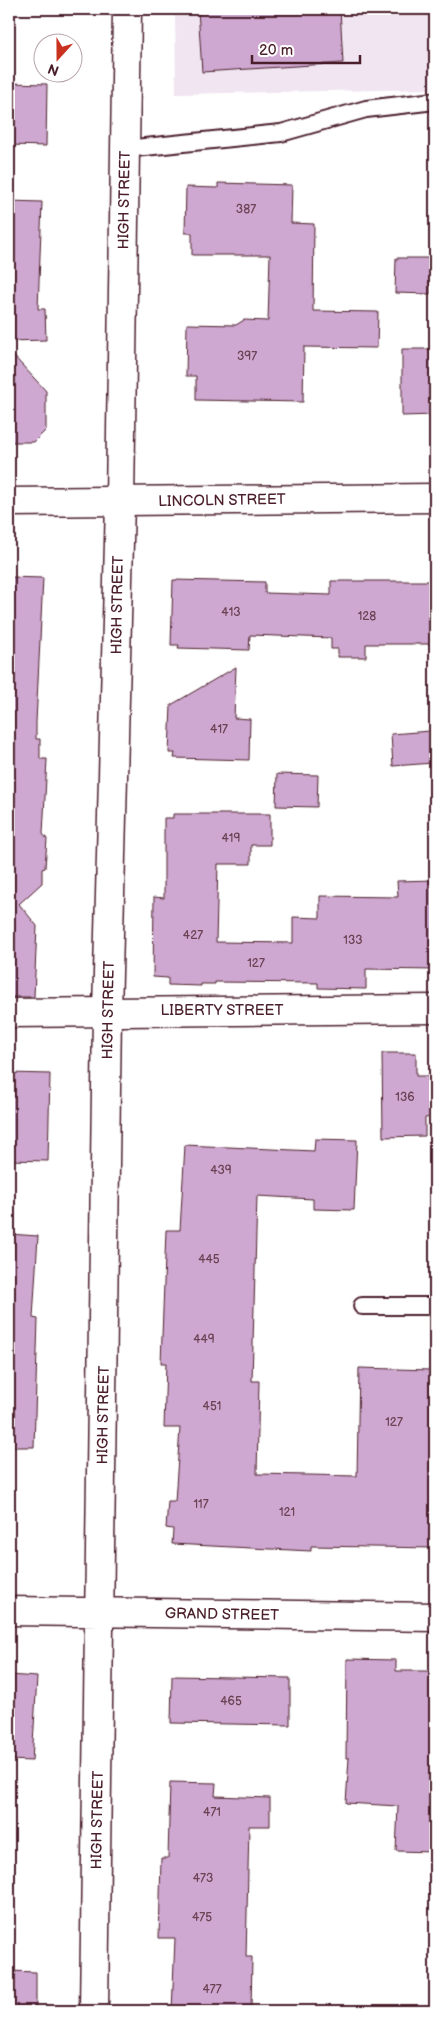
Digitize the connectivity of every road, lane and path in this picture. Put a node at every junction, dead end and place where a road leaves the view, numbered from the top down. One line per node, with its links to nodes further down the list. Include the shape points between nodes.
1 (127, 9): 3 (street, HIGH STREET)
2 (435, 101): 3 (lane, via 366,109 281,133)
3 (125, 148): 6 (street, HIGH STREET)
4 (435, 498): 6 (street, LINCOLN STREET)
5 (9, 502): 6 (street, LINCOLN STREET)
6 (120, 502): 8 (street, HIGH STREET)
7 (435, 1009): 8 (street, LIBERTY STREET)
8 (107, 1012): 9 (street, LIBERTY STREET); 13 (street, HIGH STREET)
9 (9, 1013)
10 (362, 1306): 11 (lane)
11 (435, 1306)
12 (9, 1611): 13 (street, GRAND STREET)
13 (101, 1613): 14 (street, GRAND STREET); 15 (street, HIGH STREET)
14 (435, 1617)
15 (94, 2011)

